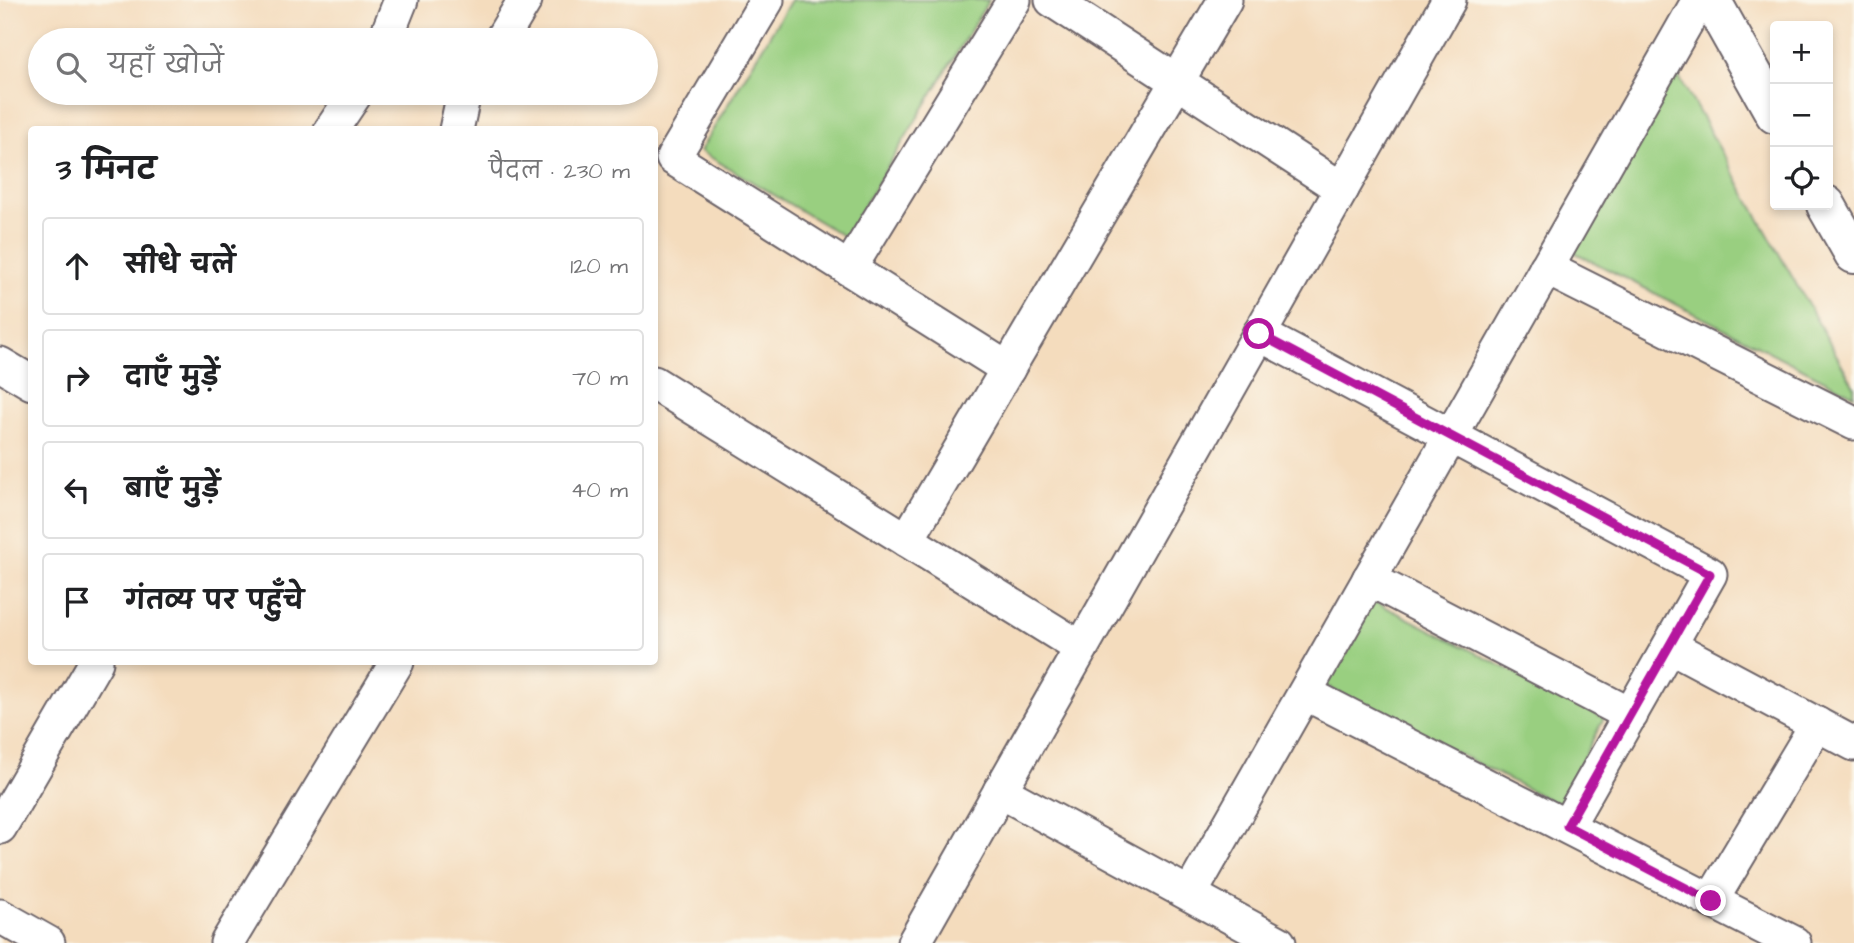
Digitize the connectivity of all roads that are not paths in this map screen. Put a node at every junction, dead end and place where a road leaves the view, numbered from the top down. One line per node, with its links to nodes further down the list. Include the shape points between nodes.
1 (401, 0): 10 (street)
2 (525, 0): 11 (street)
3 (767, 0): 22 (street, via 673,158)
4 (1014, 0): 22 (street)
5 (1052, 0): 12 (street)
6 (1225, 0): 12 (street)
7 (1449, 0): 18 (street)
8 (1699, 0): 21 (street)
9 (1711, 0): 15 (street)
10 (390, 28)
11 (508, 28)
12 (1177, 82): 18 (street); 25 (street)
13 (348, 105): 16 (street)
14 (461, 105): 17 (street)
15 (1770, 105)
16 (334, 126)
17 (457, 126)
18 (1342, 189): 23 (street)
19 (1829, 210): 20 (street)
20 (1854, 254)
21 (1546, 268): 28 (street); 29 (street)
22 (849, 269): 25 (street)
23 (1259, 334): 29 (street); 33 (street)
24 (0, 363): 26 (street)
25 (1008, 369): 30 (street)
26 (28, 380)
27 (658, 385): 30 (street)
28 (1854, 424)
29 (1451, 436): 31 (street); 32 (street, via 1710,574)
30 (907, 540): 33 (street)
31 (1369, 579): 36 (street); 37 (street)
32 (1670, 646): 37 (street); 38 (street)
33 (1081, 648): 40 (street)
34 (94, 665): 42 (street)
35 (395, 665): 48 (street)
36 (1305, 692): 41 (street); 43 (street)
37 (1631, 715): 41 (street)
38 (1816, 724): 39 (street); 44 (street)
39 (1854, 744)
40 (1000, 791): 43 (street); 49 (street)
41 (1567, 826): 44 (street)
42 (0, 827)
43 (1190, 894): 46 (street)
44 (1711, 901): 50 (street)
45 (0, 916): 47 (street)
46 (1272, 941)
47 (48, 943)
48 (227, 943)
49 (914, 943)
50 (1794, 943)

